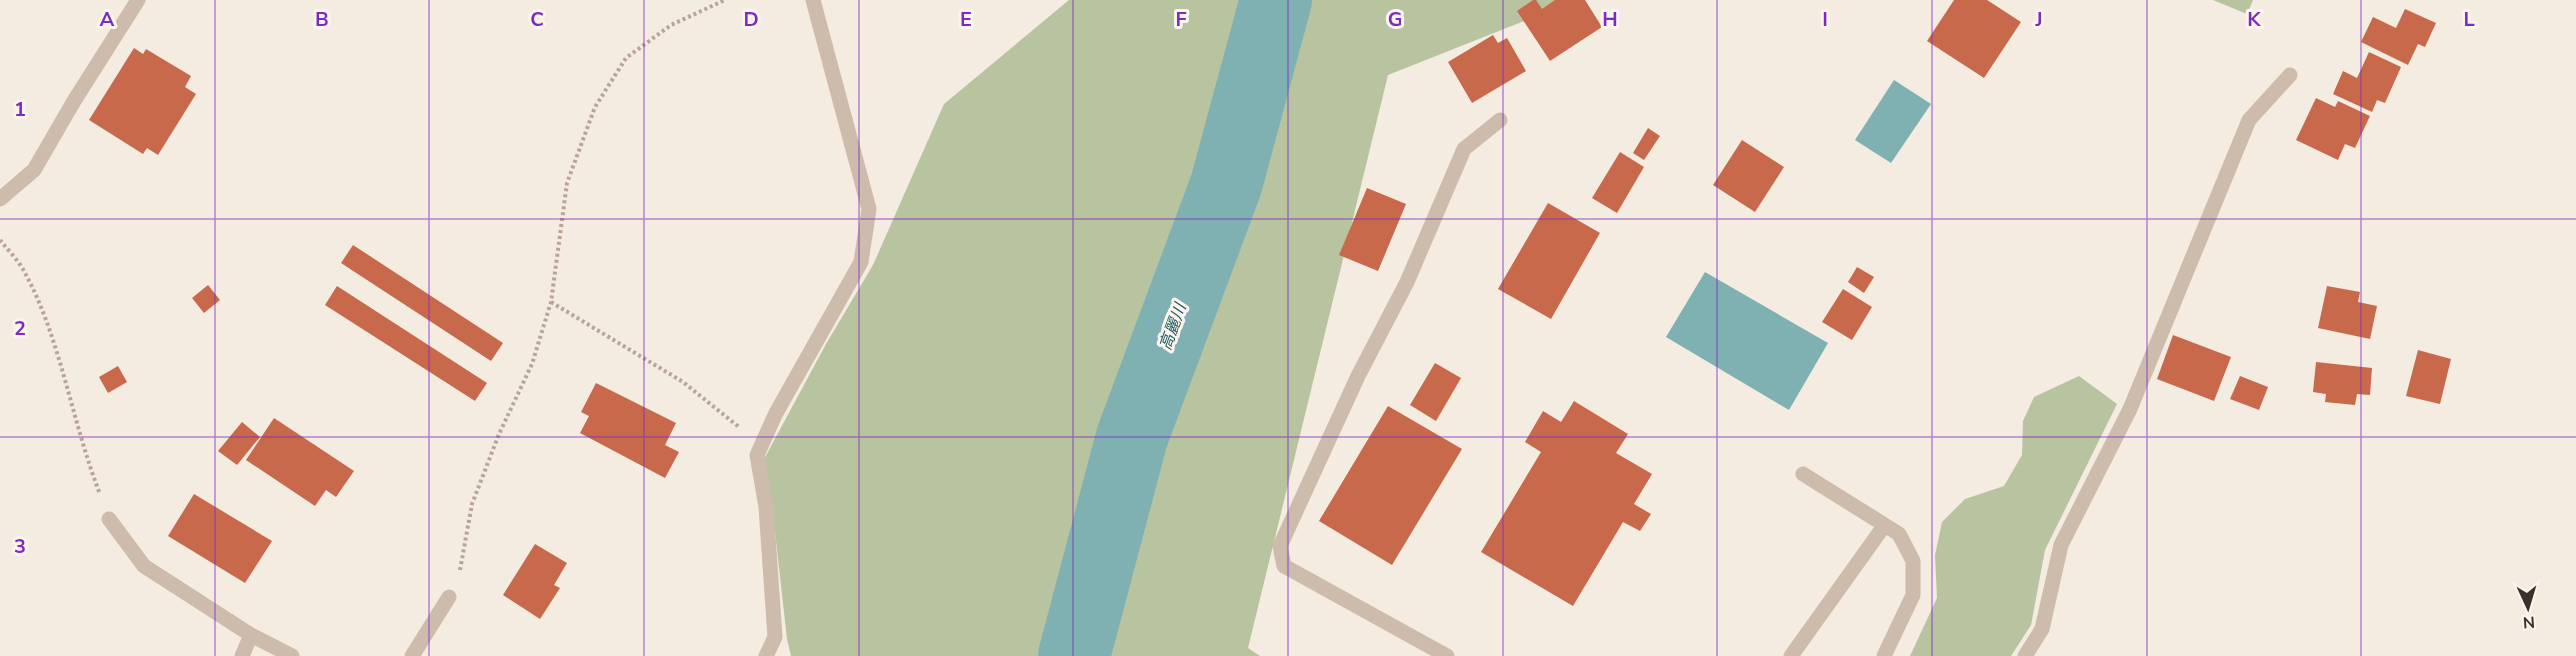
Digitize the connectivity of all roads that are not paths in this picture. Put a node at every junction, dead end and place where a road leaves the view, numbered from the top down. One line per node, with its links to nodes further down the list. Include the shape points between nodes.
1 (138, 0): 5 (street, via 34,170)
2 (813, 0): 14 (street, via 869,209 861,262 776,413 757,455 766,507 775,637)
3 (2290, 75): 18 (street, via 2249,120 2130,409 2061,545 2042,629)
4 (1500, 120): 15 (street, via 1464,149 1407,282 1358,376 1280,546 1284,566)
5 (0, 199)
6 (1803, 474): 8 (street)
7 (110, 519): 10 (street, via 144,566)
8 (1884, 526): 16 (street); 17 (street, via 1899,534 1913,561 1912,595)
9 (449, 597): 13 (street)
10 (251, 634): 11 (street); 12 (street)
11 (242, 656)
12 (292, 656)
13 (412, 656)
14 (766, 656)
15 (1447, 656)
16 (1791, 656)
17 (1884, 656)
18 (2025, 656)

